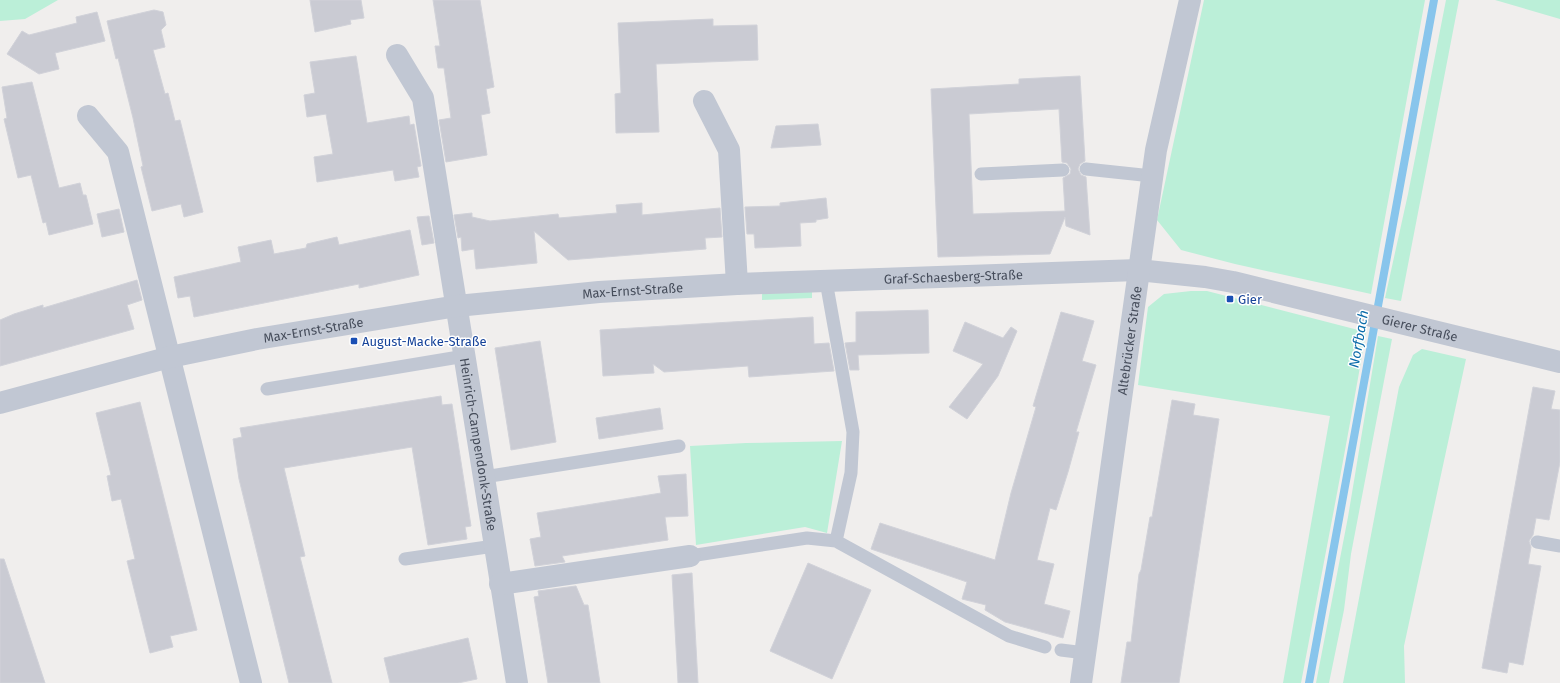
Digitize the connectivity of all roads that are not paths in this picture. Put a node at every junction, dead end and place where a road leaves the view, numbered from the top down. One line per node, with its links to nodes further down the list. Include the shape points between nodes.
1 (1190, 0): 8 (street, Altebrücker Straße)
2 (397, 55): 13 (street, via 423,98)
3 (704, 101): 12 (street, via 729,150)
4 (88, 116): 15 (street, via 118,152)
5 (1063, 170): 7 (lane)
6 (1086, 170): 8 (lane)
7 (981, 174)
8 (1152, 176): 9 (street, Altebrücker Straße)
9 (1138, 270): 10 (street, Graf-Schaesberg-Straße); 16 (street, Gierer Straße, via 1205,277); 30 (street, Altebrücker Straße)
10 (826, 281): 11 (street, Graf-Schaesberg-Straße); 21 (lane, via 853,432 851,472)
11 (767, 283): 12 (street, Max-Ernst-Straße)
12 (737, 284): 13 (street, Max-Ernst-Straße, via 599,292)
13 (457, 306): 14 (street, Heinrich-Campendonk-Straße); 15 (street, Max-Ernst-Straße, via 299,331)
14 (465, 356): 17 (lane); 20 (street, Heinrich-Campendonk-Straße)
15 (170, 357): 18 (street, Max-Ernst-Straße); 31 (street)
16 (1560, 362)
17 (267, 389)
18 (0, 403)
19 (679, 446): 20 (lane)
20 (484, 477): 23 (street, Heinrich-Campendonk-Straße)
21 (836, 541): 25 (lane, via 807,538); 28 (lane, via 1008,636)
22 (1537, 542): 24 (lane)
23 (494, 546): 26 (lane); 27 (street, Heinrich-Campendonk-Straße)
24 (1560, 546)
25 (690, 556): 27 (street)
26 (405, 560)
27 (500, 584): 32 (street, Heinrich-Campendonk-Straße)
28 (1046, 647)
29 (1062, 650): 30 (lane)
30 (1085, 653): 33 (street, Altebrücker Straße)
31 (251, 683)
32 (517, 683)
33 (1081, 683)

